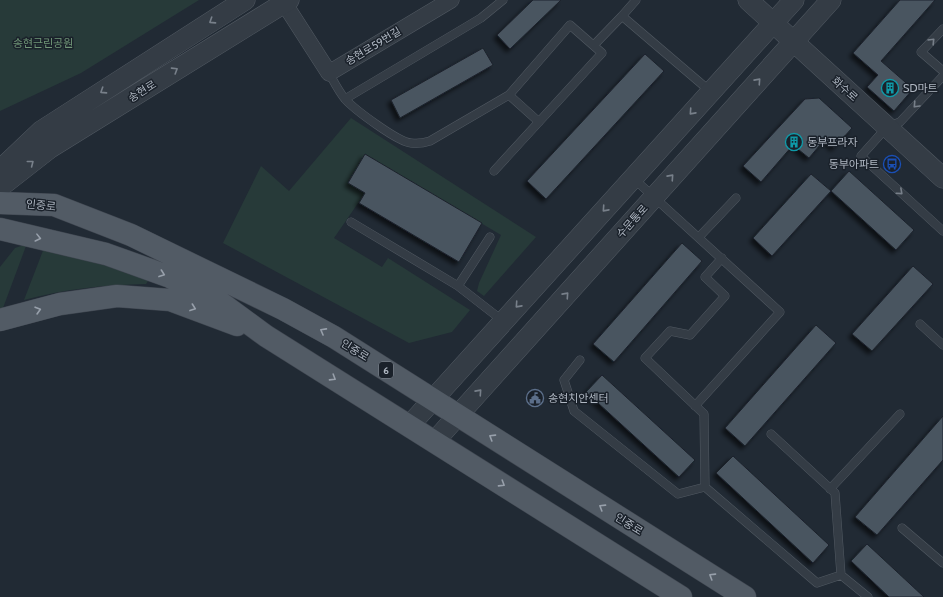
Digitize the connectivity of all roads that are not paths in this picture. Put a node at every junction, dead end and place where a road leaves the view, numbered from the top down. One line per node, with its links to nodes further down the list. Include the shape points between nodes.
1 (245, 0): 22 (street, 송현로, one-way to 22, via 41,131)
2 (451, 0): 15 (street, 송현로59번길)
3 (503, 0): 19 (lane, via 481,18)
4 (636, 0): 9 (lane)
5 (748, 0): 10 (street, 화수로)
6 (794, 0): 10 (street)
7 (831, 0): 12 (street, 수문통로)
8 (286, 2): 15 (street); 26 (street, 송현로, one-way to 8, via 50,148)
9 (622, 16): 13 (lane); 17 (lane)
10 (773, 23): 12 (street, 화수로); 17 (street)
11 (943, 29): 14 (lane, one-way to 11, via 922,52)
12 (794, 42): 21 (street, 화수로); 27 (street, 수문통로, one-way to 12)
13 (594, 45): 18 (lane, via 570,25); 20 (lane, via 602,53)
14 (943, 71)
15 (329, 73): 19 (lane)
16 (943, 76): 21 (lane, one-way to 21, via 900,122)
17 (711, 92): 24 (street, one-way to 24)
18 (509, 95): 19 (lane, via 421,144 410,144 402,140 359,112); 20 (lane)
19 (345, 99)
20 (539, 122): 23 (lane)
21 (887, 127): 25 (street, 화수로); 32 (lane, one-way to 32, via 861,156)
22 (0, 170)
23 (494, 172)
24 (633, 178): 27 (lane); 38 (street, one-way to 38)
25 (943, 178)
26 (0, 188)
27 (654, 196): 34 (lane); 46 (street, 수문통로, one-way to 27)
28 (736, 198): 34 (lane)
29 (0, 203): 43 (main road, 인중로 / 6, one-way to 29, via 302,319 131,235 54,205)
30 (351, 222): 36 (lane)
31 (0, 229): 40 (main road, one-way to 40, via 106,254 170,277 217,300)
32 (943, 231)
33 (490, 237): 36 (lane)
34 (699, 237): 35 (lane)
35 (722, 258): 44 (lane, via 780,312); 44 (lane, via 705,277 726,296 690,335 670,331 644,358)
36 (458, 286): 38 (lane)
37 (0, 320): 40 (main road, one-way to 40, via 60,304 117,296 170,300)
38 (504, 322): 43 (street)
39 (920, 324): 41 (lane)
40 (266, 336): 47 (main road, one-way to 47)
41 (943, 345)
42 (580, 360): 50 (lane, via 564,380 574,411 678,494)
43 (433, 400): 46 (main road, 인중로 / 6); 47 (street)
44 (696, 406): 50 (lane, via 704,414)
45 (900, 414): 51 (lane)
46 (458, 415): 49 (street, 수문통로); 56 (main road, 인중로 / 6, one-way to 46)
47 (409, 426): 49 (main road)
48 (771, 434): 51 (lane)
49 (434, 442): 55 (main road, one-way to 55)
50 (705, 487): 54 (lane, via 817,583)
51 (830, 489): 54 (lane, via 835,493)
52 (902, 528): 53 (lane)
53 (943, 563)
54 (841, 575): 57 (lane)
55 (681, 597)
56 (745, 597)
57 (868, 597)

